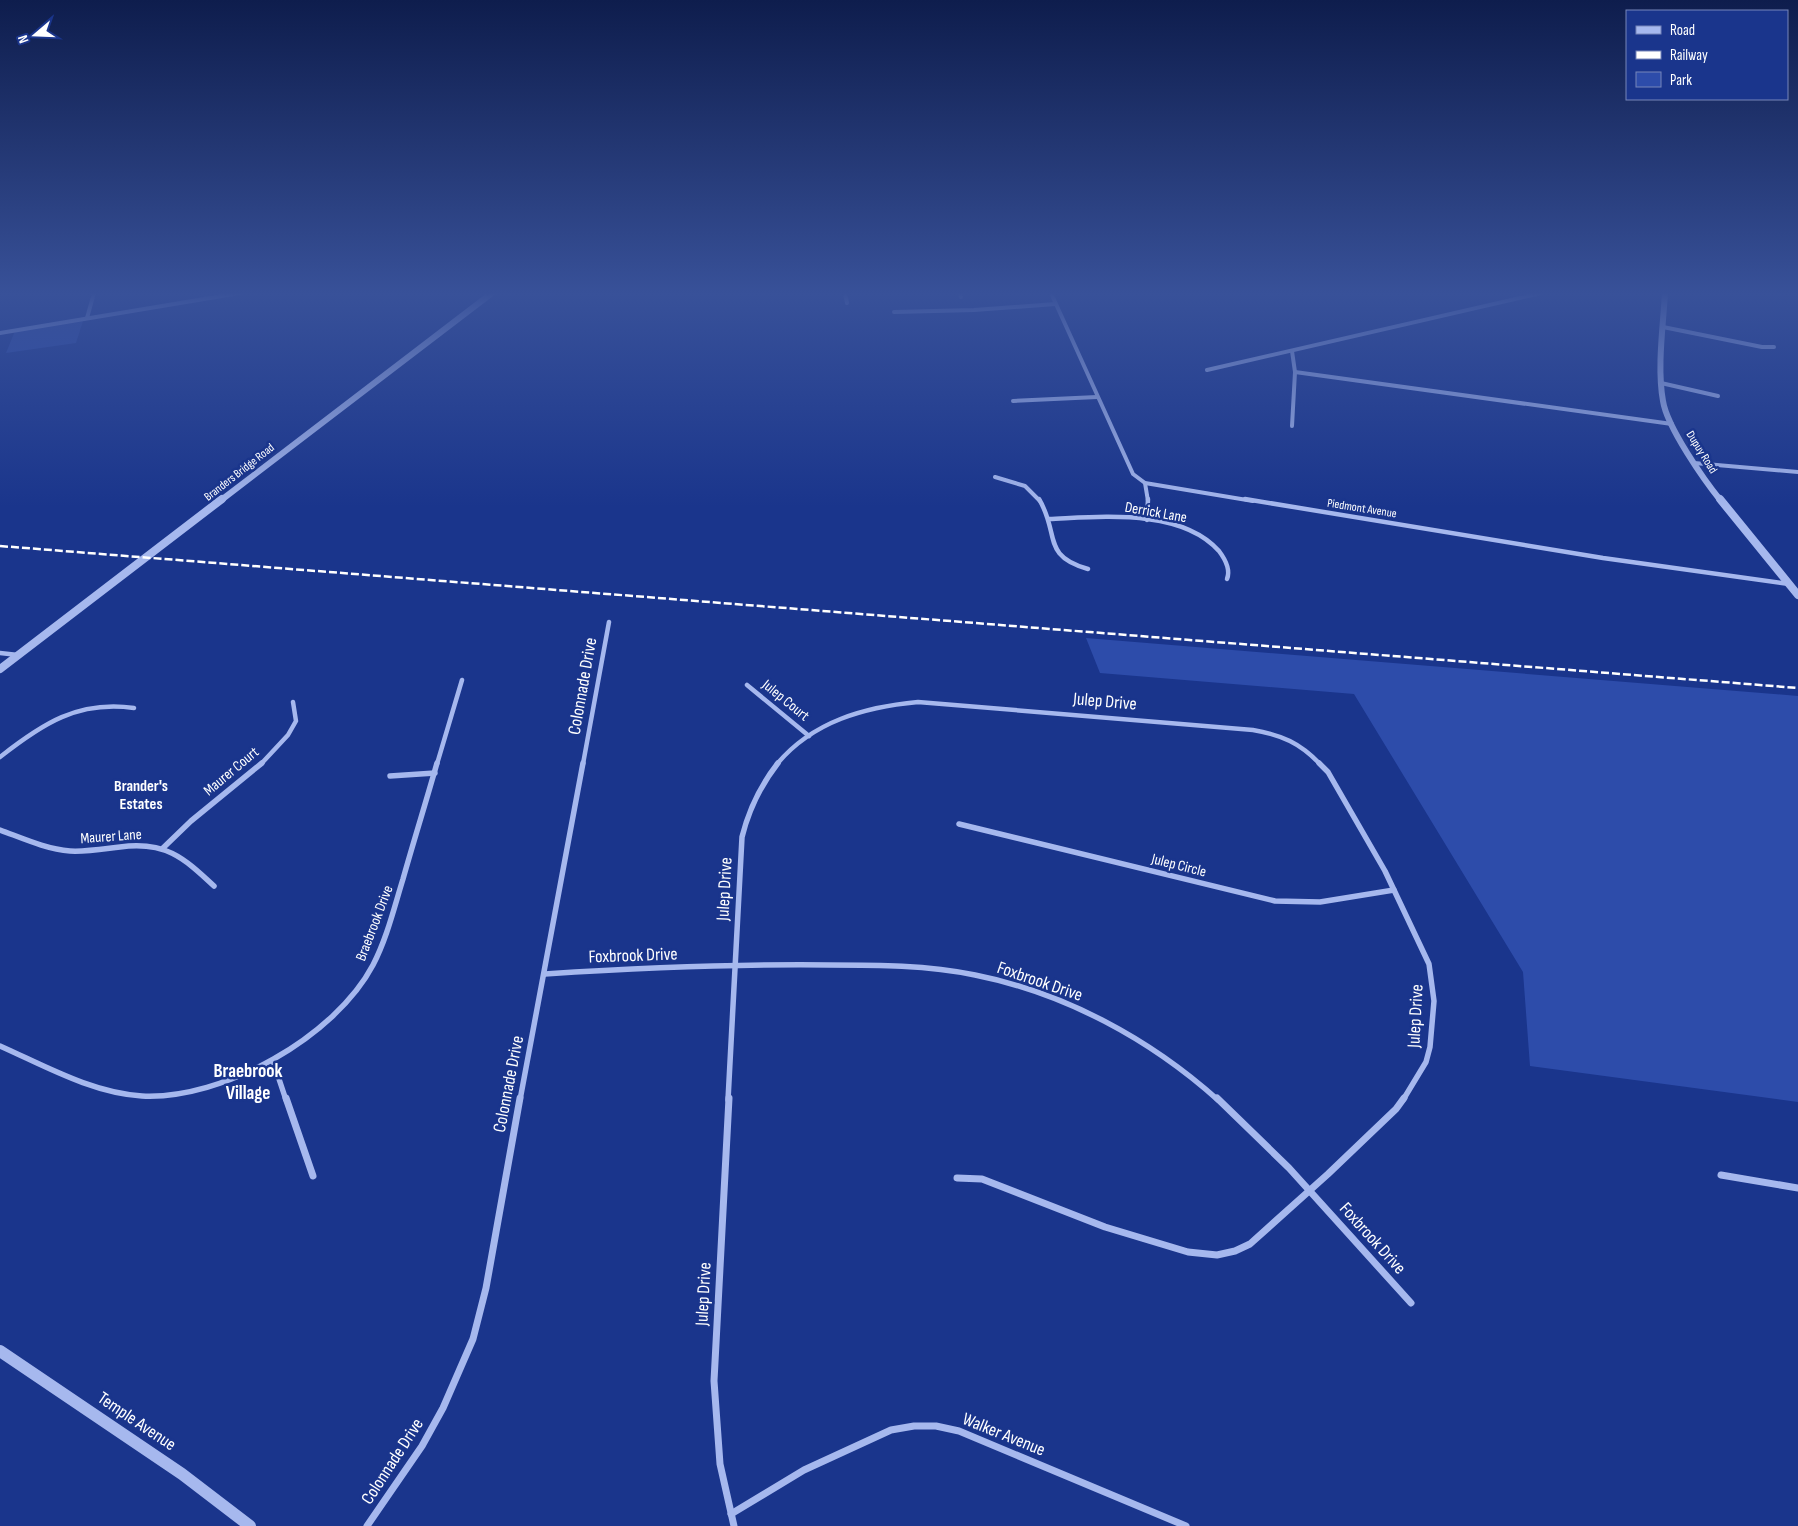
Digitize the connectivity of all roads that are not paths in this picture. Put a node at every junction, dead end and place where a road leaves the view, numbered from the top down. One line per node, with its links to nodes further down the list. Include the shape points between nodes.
1 (398, 364): 26 (street, Branders Bridge Road)
2 (1082, 364): 10 (street)
3 (1233, 364): 6 (street)
4 (1294, 364): 7 (street)
5 (1662, 364): 8 (street, Dupuy Road)
6 (1207, 370)
7 (1295, 372): 12 (street); 13 (street)
8 (1661, 383): 9 (street); 12 (street, Dupuy Road, via 1663,403)
9 (1718, 396)
10 (1097, 397): 11 (street); 17 (street, via 1133,474)
11 (1013, 401)
12 (1672, 424): 14 (street, Dupuy Road)
13 (1292, 426)
14 (1694, 463): 15 (street); 22 (street, Dupuy Road, via 1716,496)
15 (1798, 472)
16 (995, 478): 18 (street, via 1013,481 1031,490 1037,495)
17 (1145, 483): 19 (street); 22 (street, Piedmont Avenue, via 1603,558)
18 (1048, 519): 19 (street, Derrick Lane, via 1110,516); 20 (street, via 1058,552 1070,564)
19 (1147, 520): 21 (street, Derrick Lane, via 1186,528 1207,537 1229,567)
20 (1088, 569)
21 (1227, 579)
22 (1789, 584): 23 (street, Dupuy Road)
23 (1798, 595)
24 (609, 622): 42 (street, Colonnade Drive)
25 (0, 653): 26 (street)
26 (18, 655): 27 (street, Branders Bridge Road)
27 (0, 669)
28 (462, 680): 34 (street, Braebrook Drive)
29 (746, 685): 32 (street, Julep Court)
30 (293, 702): 38 (street, Maurer Court, via 296,720 288,736 256,769)
31 (134, 708): 33 (street, via 100,706 69,713 37,729)
32 (809, 736): 40 (street, Julep Drive, via 827,724 856,712 918,702 1200,724 1271,733 1306,749 1328,772); 41 (street, Julep Drive, via 774,766 744,821)
33 (0, 757)
34 (435, 773): 35 (street); 44 (street, Braebrook Drive, via 392,916 374,962 358,988 338,1010 302,1041)
35 (390, 776)
36 (959, 824): 40 (street, Julep Circle, via 1275,901 1326,903)
37 (0, 830): 38 (street, Maurer Lane, via 57,850 83,851 134,845)
38 (163, 848): 39 (street, Maurer Lane, via 174,853)
39 (214, 886)
40 (1394, 890): 49 (street, Julep Drive, via 1422,947 1433,982 1430,1047 1426,1062 1396,1109)
41 (735, 966): 42 (street, Foxbrook Drive); 49 (street, Foxbrook Drive, via 920,968 979,976 1044,996 1116,1027 1184,1071 1216,1097); 52 (street, Julep Drive, via 714,1381 720,1464)
42 (545, 974): 54 (street, Colonnade Drive, via 486,1288 473,1339 462,1369 430,1431)
43 (0, 1046): 44 (street, Braebrook Drive, via 86,1082 119,1093 143,1096 165,1096 207,1088)
44 (272, 1060): 46 (street)
45 (1721, 1175): 48 (street)
46 (313, 1176)
47 (957, 1178): 49 (street, Julep Drive, via 982,1179 1105,1227 1199,1254 1217,1255 1250,1244)
48 (1798, 1188)
49 (1310, 1190): 50 (street, Foxbrook Drive)
50 (1411, 1303)
51 (0, 1351): 53 (street, Temple Avenue, via 182,1474)
52 (731, 1514): 55 (street, Julep Drive); 56 (street, Walker Avenue, via 804,1470 892,1430 936,1426 959,1431)
53 (250, 1526)
54 (367, 1526)
55 (734, 1526)
56 (1186, 1526)

